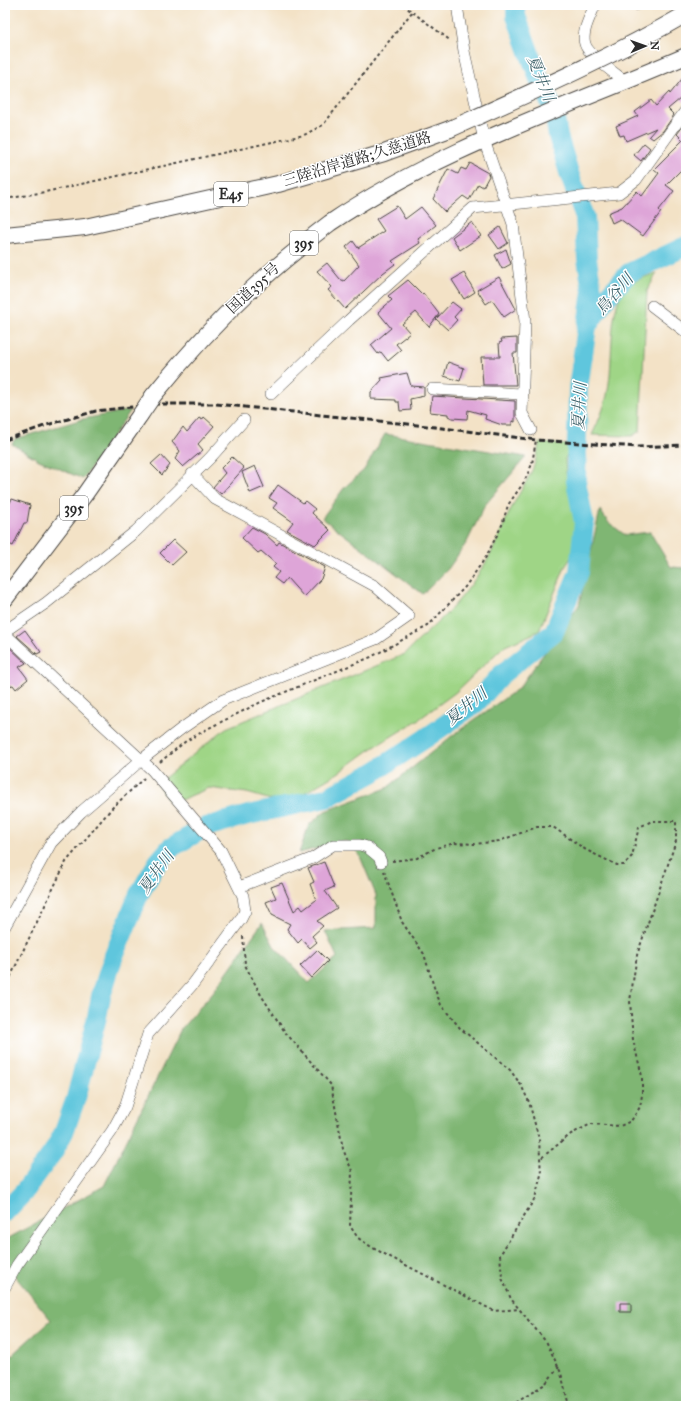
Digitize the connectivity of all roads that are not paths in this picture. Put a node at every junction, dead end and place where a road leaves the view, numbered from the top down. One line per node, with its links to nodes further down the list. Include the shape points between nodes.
1 (457, 5): 7 (street, via 464,51)
2 (595, 5): 5 (street, via 584,36 585,45)
3 (686, 14): 9 (highway, 三陸沿岸道路;久慈道路 / E45, bridge, via 579,71 450,129 384,153 278,184 85,227)
4 (686, 56): 5 (highway, 国道395号 / 395)
5 (626, 82): 7 (highway, 国道395号 / 395)
6 (686, 110): 8 (street, via 636,180 619,193)
7 (488, 138): 8 (street); 18 (highway, 国道395号 / 395, bridge, via 375,195 329,224 236,303 192,349 153,396 85,494)
8 (512, 204): 13 (street, via 473,208); 14 (street, via 525,321)
9 (5, 235)
10 (652, 306): 11 (street)
11 (686, 332)
12 (432, 389): 14 (street)
13 (271, 394)
14 (522, 394): 16 (street, via 522,413)
15 (244, 420): 17 (street)
16 (534, 435)
17 (192, 474): 19 (street, via 130,535); 20 (street, via 215,499 375,586 409,616 376,639 224,700)
18 (5, 599)
19 (5, 633): 20 (street)
20 (140, 761): 22 (street, via 152,770 221,851); 23 (street, via 81,812 51,843)
21 (381, 862): 22 (street, via 367,847 333,845 313,858)
22 (236, 882): 24 (street, via 244,903 241,919 193,984 148,1034 125,1107 112,1131 16,1265)
23 (5, 926)
24 (5, 1287)

